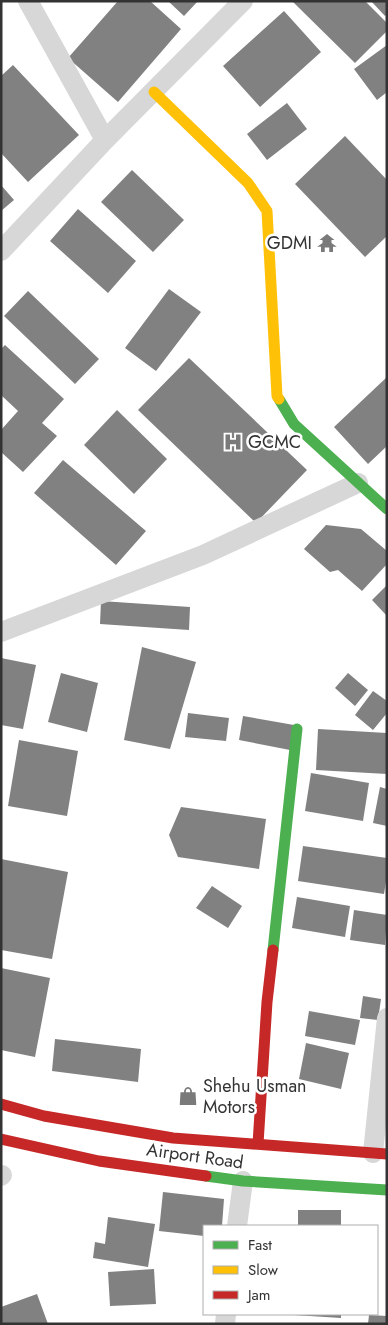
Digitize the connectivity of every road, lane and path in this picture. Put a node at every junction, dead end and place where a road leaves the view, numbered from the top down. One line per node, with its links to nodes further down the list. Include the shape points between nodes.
1 (28, 1): 4 (street)
2 (243, 1): 3 (street)
3 (154, 92): 4 (street); 6 (street, via 248,183 267,211 277,396 294,424)
4 (105, 140): 5 (street)
5 (1, 251)
6 (358, 483): 7 (street); 8 (street, via 203,555)
7 (387, 509)
8 (1, 632)
9 (298, 729): 13 (street, via 267,1002)
10 (387, 1018): 14 (street)
11 (1, 1104): 13 (street, Airport Road, via 44,1116 173,1138)
12 (1, 1138): 15 (street, Airport Road, via 99,1161)
13 (258, 1144): 14 (street, Airport Road)
14 (380, 1154)
15 (243, 1181): 16 (street, Airport Road); 17 (street)
16 (387, 1190)
17 (237, 1225)

